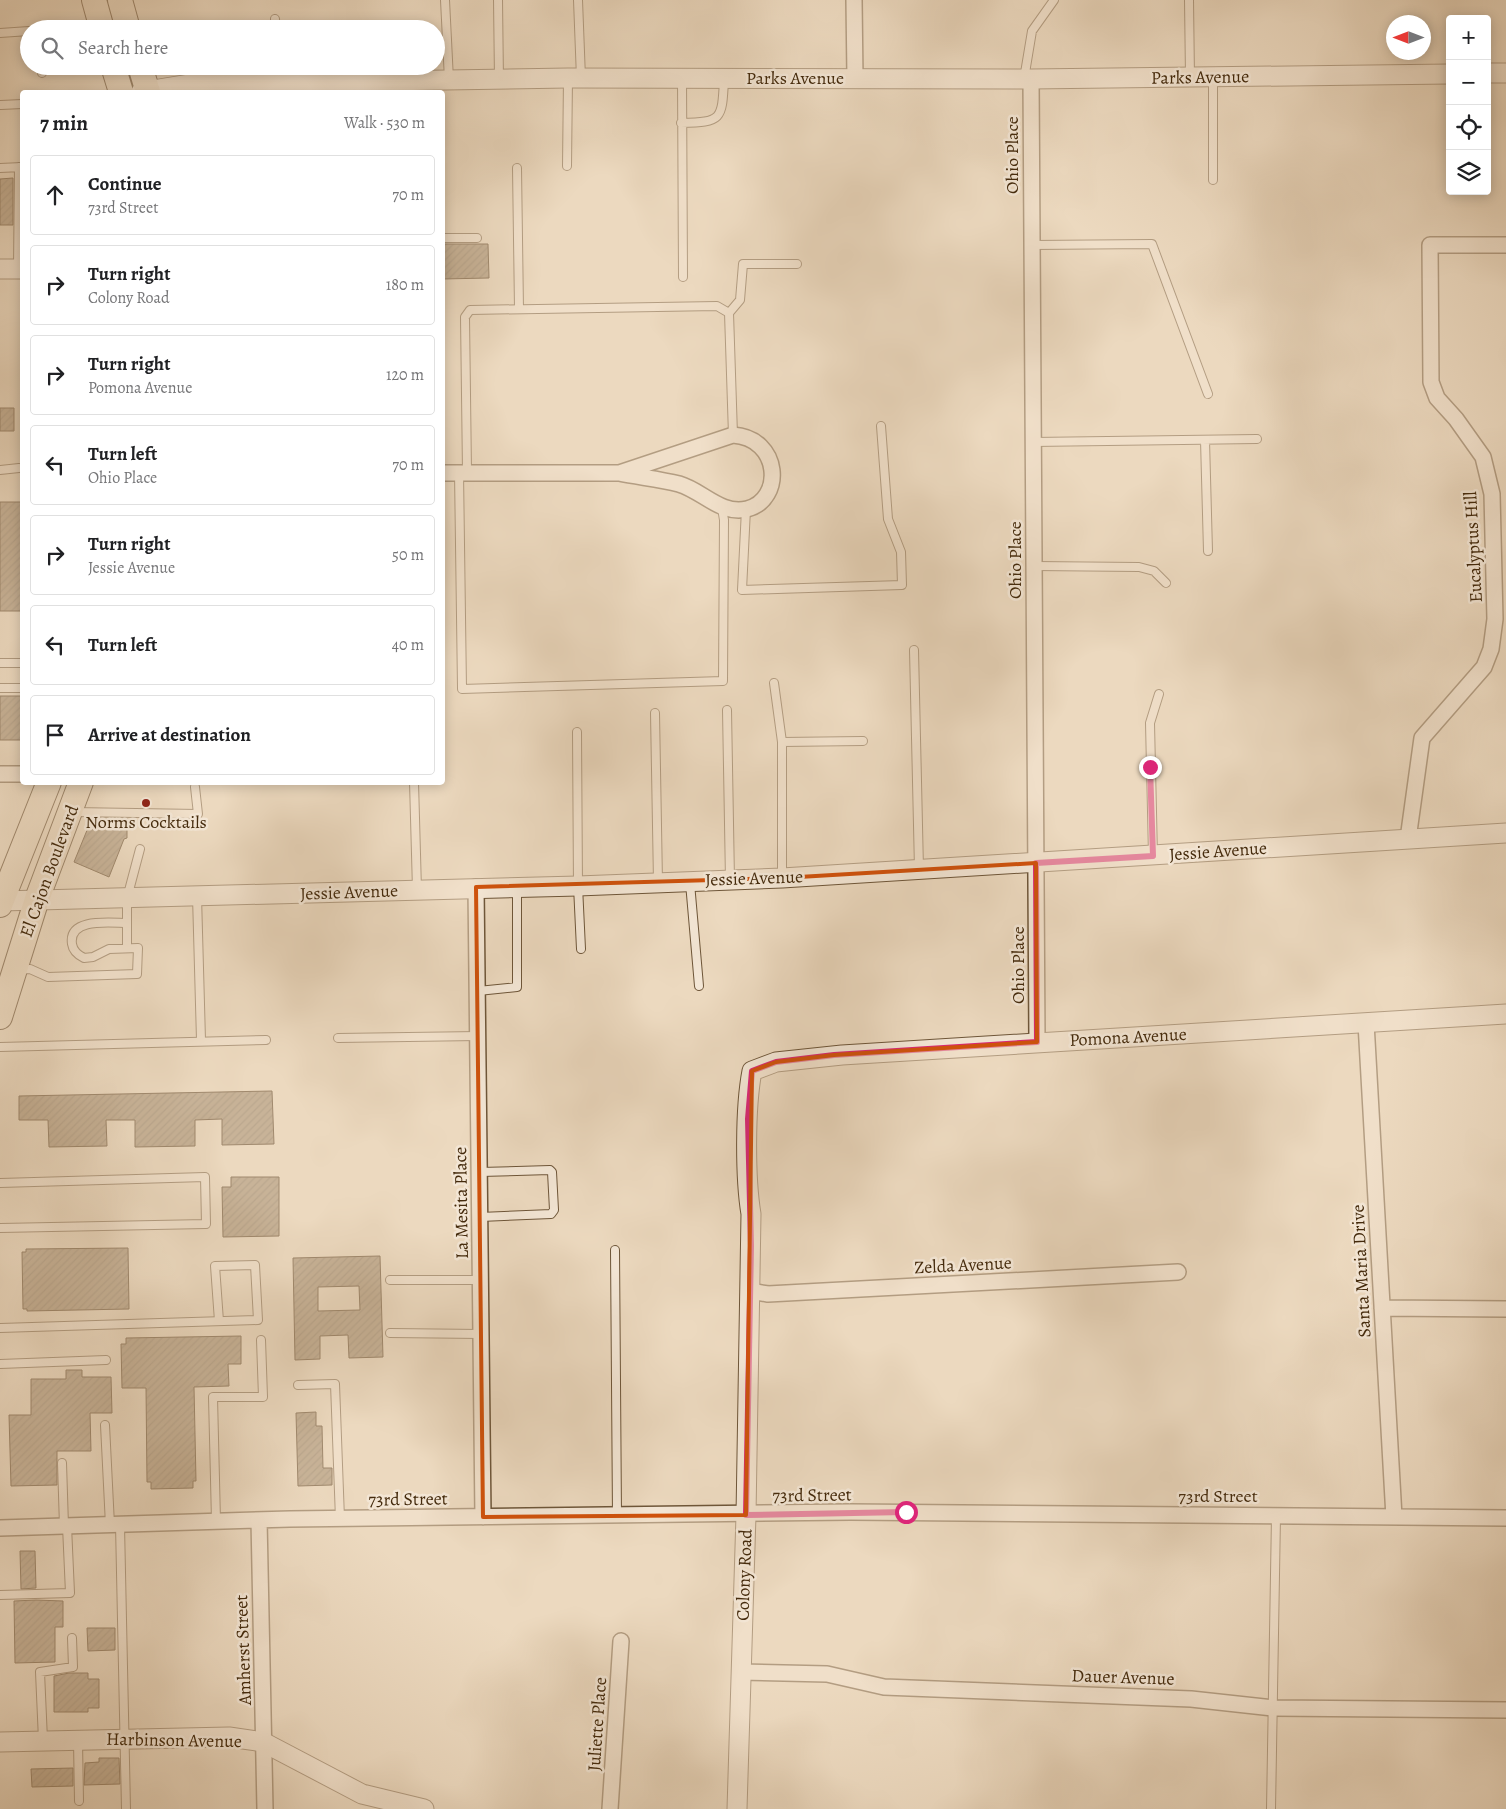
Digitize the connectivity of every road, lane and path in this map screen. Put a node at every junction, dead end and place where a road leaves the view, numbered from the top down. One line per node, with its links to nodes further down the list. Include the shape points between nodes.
1 (94, 0): 9 (main road)
2 (120, 0): 10 (main road)
3 (444, 0): 26 (lane)
4 (498, 0): 27 (lane)
5 (578, 0): 21 (lane)
6 (854, 0): 24 (street)
7 (1054, 0): 25 (lane, via 1032,31)
8 (1189, 0): 19 (lane)
9 (99, 20)
10 (126, 20)
11 (20, 32): 12 (lane)
12 (0, 33)
13 (1491, 73): 14 (street)
14 (1506, 73)
15 (1446, 74): 20 (street, Parks Avenue)
16 (116, 75): 29 (main road)
17 (142, 75): 30 (main road)
18 (276, 75): 28 (street, Parks Avenue); 31 (street, Parks Avenue)
19 (1190, 77): 20 (street, Parks Avenue); 25 (street, Parks Avenue)
20 (1213, 77): 39 (lane)
21 (575, 78): 22 (street, Parks Avenue); 27 (street, Parks Avenue); 35 (lane)
22 (682, 78): 23 (street, Parks Avenue); 34 (lane)
23 (724, 78): 24 (street, Parks Avenue); 34 (lane, via 722,109 718,116 709,121)
24 (855, 78): 25 (street, Parks Avenue)
25 (1027, 79): 43 (street, Ohio Place)
26 (449, 80): 27 (street, Parks Avenue); 28 (street, Parks Avenue)
27 (499, 80)
28 (304, 87)
29 (120, 90)
30 (146, 90)
31 (157, 90)
32 (1, 104): 33 (lane)
33 (20, 104)
34 (681, 122): 47 (lane)
35 (567, 166)
36 (20, 167): 37 (lane)
37 (0, 168)
38 (517, 168): 48 (lane)
39 (1212, 180)
40 (20, 182): 46 (lane)
41 (445, 238): 42 (lane)
42 (477, 238)
43 (1032, 245): 50 (lane, via 1152,244); 55 (street, Ohio Place)
44 (1506, 245): 66 (street, Eucalyptus Hill, via 1430,245 1431,382 1437,398 1483,456 1492,502)
45 (797, 264): 49 (lane, via 744,264 740,300)
46 (14, 269)
47 (683, 277)
48 (519, 309): 49 (lane, via 717,306); 58 (lane, via 470,310 464,317)
49 (729, 313): 52 (lane)
50 (1208, 394)
51 (881, 426): 62 (lane, via 888,519 901,552 902,585 742,590)
52 (733, 435): 60 (street); 62 (street, via 758,442 772,465 767,492 755,505)
53 (1257, 439): 54 (lane)
54 (1205, 440): 55 (lane); 63 (lane)
55 (1033, 442): 64 (street, Ohio Place)
56 (20, 466): 57 (lane)
57 (0, 470)
58 (463, 472): 59 (street); 60 (street); 61 (lane, via 462,688 723,681)
59 (445, 473)
60 (618, 473): 61 (street, via 681,485)
61 (722, 508): 62 (street)
62 (746, 509)
63 (1208, 552)
64 (1034, 566): 65 (lane, via 1139,568 1154,571); 90 (street, Ohio Place)
65 (1166, 582)
66 (1500, 620): 87 (street, Eucalyptus Hill, via 1484,667 1422,738)
67 (914, 650): 91 (lane)
68 (0, 663): 69 (lane)
69 (20, 663)
70 (774, 683): 78 (lane)
71 (0, 688): 72 (lane)
72 (20, 688)
73 (1159, 694): 89 (lane, via 1150,723)
74 (727, 710): 93 (lane)
75 (655, 713): 95 (lane)
76 (577, 732): 96 (lane)
77 (863, 741): 78 (lane)
78 (782, 742): 92 (lane)
79 (0, 774): 80 (street)
80 (20, 774)
81 (48, 785): 103 (main road, El Cajon Boulevard)
82 (80, 785): 85 (main road, El Cajon Boulevard)
83 (414, 785): 99 (lane)
84 (195, 787): 85 (lane, via 198,814)
85 (69, 812): 102 (main road, El Cajon Boulevard)
86 (1506, 833): 87 (street, Jessie Avenue)
87 (1408, 839): 89 (street, Jessie Avenue)
88 (140, 849): 101 (lane)
89 (1153, 856): 90 (street, Jessie Avenue)
90 (1036, 863): 91 (street, Jessie Avenue); 117 (street, Ohio Place)
91 (919, 869): 92 (street, Jessie Avenue)
92 (782, 878): 93 (street, Jessie Avenue)
93 (730, 880): 94 (street, Jessie Avenue)
94 (690, 881): 95 (street, Jessie Avenue); 108 (lane)
95 (658, 882): 96 (street, Jessie Avenue)
96 (578, 886): 98 (street, Jessie Avenue); 106 (lane)
97 (476, 887): 98 (street, Jessie Avenue); 99 (street, Jessie Avenue); 109 (street, La Mesita Place)
98 (516, 887): 109 (lane, via 517,987)
99 (417, 890): 100 (street, Jessie Avenue)
100 (197, 896): 101 (street, Jessie Avenue); 115 (lane)
101 (127, 898): 102 (street, Jessie Avenue); 104 (lane)
102 (37, 899): 103 (street, Jessie Avenue); 107 (main road, El Cajon Boulevard)
103 (0, 903)
104 (126, 923): 105 (lane); 105 (lane, via 84,924 77,928 72,939 74,950 84,958 110,949)
105 (126, 948): 107 (lane, via 138,948 138,974 48,977 30,969)
106 (581, 949)
107 (13, 971): 111 (main road, El Cajon Boulevard)
108 (699, 986)
109 (478, 991): 113 (street, La Mesita Place)
110 (1506, 1014): 112 (street, Pomona Avenue)
111 (0, 1017)
112 (1366, 1023): 117 (street, Pomona Avenue); 129 (street, Santa Maria Drive)
113 (478, 1036): 114 (lane); 120 (street, La Mesita Place)
114 (338, 1038)
115 (201, 1040): 116 (lane); 118 (lane)
116 (266, 1040)
117 (1037, 1042): 119 (street, Pomona Avenue, via 834,1055 776,1062)
118 (0, 1047)
119 (752, 1071): 128 (street, Colony Road, via 748,1119)
120 (480, 1172): 122 (street, La Mesita Place); 122 (lane, via 550,1170 554,1210 551,1214)
121 (0, 1183): 123 (lane, via 205,1177 206,1224)
122 (480, 1217): 127 (street, La Mesita Place)
123 (0, 1228)
124 (615, 1250): 142 (lane)
125 (1178, 1272): 128 (street, Zelda Avenue, via 768,1294)
126 (390, 1280): 127 (lane)
127 (480, 1280): 134 (street, La Mesita Place)
128 (750, 1291): 141 (street, Colony Road)
129 (1382, 1308): 130 (street); 145 (street, Santa Maria Drive)
130 (1506, 1309)
131 (219, 1321): 131 (lane, via 258,1320 256,1265 215,1266); 132 (lane)
132 (0, 1328)
133 (390, 1333): 134 (lane)
134 (481, 1334): 144 (street, La Mesita Place)
135 (261, 1340): 149 (lane, via 263,1397 213,1398)
136 (106, 1360): 137 (lane)
137 (0, 1364)
138 (298, 1385): 147 (lane, via 335,1384)
139 (105, 1425): 150 (lane)
140 (62, 1463): 151 (lane)
141 (746, 1515): 142 (street, 73rd Street); 143 (street, 73rd Street, via 916,1512); 156 (street, Colony Road)
142 (617, 1516): 144 (street, 73rd Street)
143 (1276, 1516): 145 (street, 73rd Street); 157 (lane)
144 (483, 1517): 147 (street, 73rd Street)
145 (1394, 1517): 146 (street, 73rd Street)
146 (1506, 1518)
147 (340, 1519): 148 (street, 73rd Street)
148 (259, 1520): 149 (street, 73rd Street); 163 (street, Amherst Street)
149 (216, 1521): 150 (street, 73rd Street)
150 (115, 1525): 151 (street, 73rd Street); 159 (lane)
151 (66, 1526): 152 (street, 73rd Street); 153 (lane, via 70,1593)
152 (0, 1528)
153 (0, 1595)
154 (72, 1638): 161 (lane, via 73,1667 40,1672)
155 (622, 1641): 168 (street, Juliette Place)
156 (740, 1672): 157 (street, Dauer Avenue, via 827,1674 884,1687 1191,1699); 169 (street, Colony Road)
157 (1273, 1708): 158 (street, Dauer Avenue); 170 (lane)
158 (1506, 1710)
159 (124, 1738): 160 (street, Harbinson Avenue); 163 (street, Harbinson Avenue, via 229,1737); 165 (lane)
160 (78, 1739): 161 (street, Harbinson Avenue); 164 (lane)
161 (43, 1740): 162 (street, Harbinson Avenue)
162 (0, 1742)
163 (264, 1742): 166 (street, Amherst Street); 167 (street, Harbinson Avenue, via 362,1794)
164 (79, 1800)
165 (126, 1809)
166 (265, 1809)
167 (424, 1809)
168 (610, 1809)
169 (737, 1809)
170 (1271, 1809)

